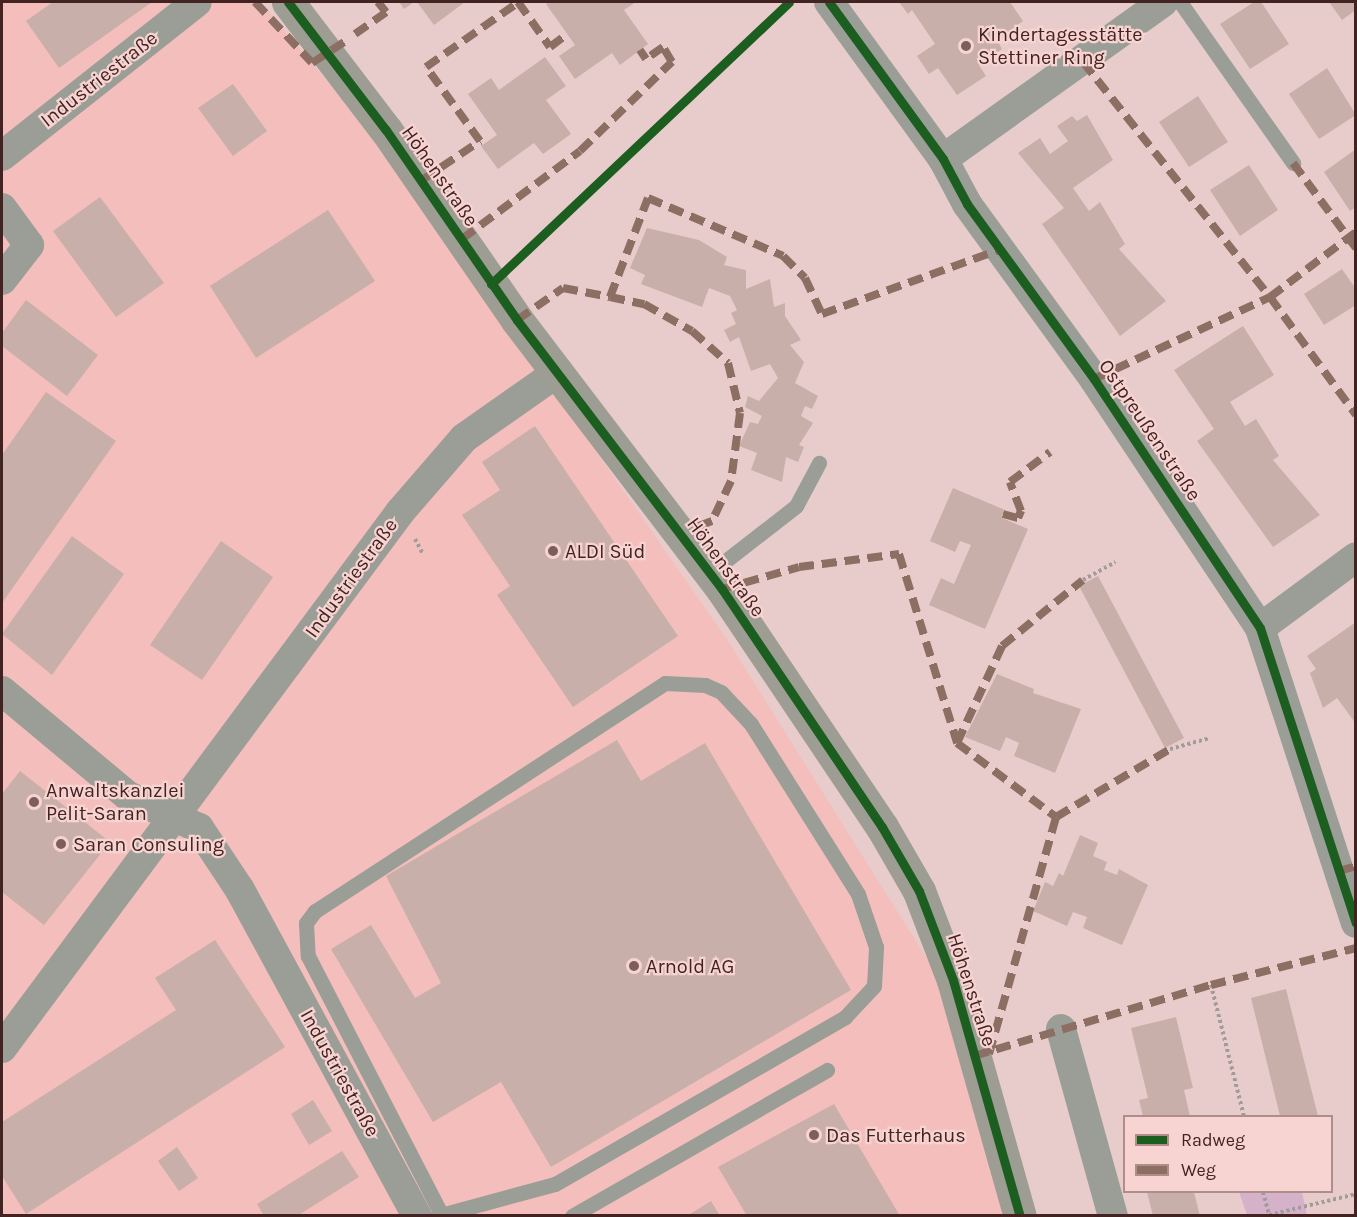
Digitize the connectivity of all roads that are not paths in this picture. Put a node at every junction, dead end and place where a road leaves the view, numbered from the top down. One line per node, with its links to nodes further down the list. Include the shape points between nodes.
1 (196, 2): 6 (street, Industriestraße)
2 (288, 2): 11 (street, Höhenstraße)
3 (829, 2): 7 (street, Ostpreußenstraße)
4 (1163, 2): 7 (street)
5 (1180, 2): 8 (lane)
6 (2, 156)
7 (943, 159): 15 (street, Ostpreußenstraße, via 966,204 1106,396)
8 (1293, 162)
9 (2, 208): 10 (street, via 29,245)
10 (2, 280)
11 (558, 372): 14 (street, Höhenstraße); 17 (street, Industriestraße, via 443,459 387,528)
12 (819, 463): 14 (lane, via 796,506)
13 (1356, 557): 15 (street)
14 (710, 573): 24 (street, Höhenstraße, via 919,891 953,980)
15 (1260, 628): 18 (street, Ostpreußenstraße)
16 (2, 691): 17 (street, Industriestraße, via 128,796)
17 (178, 817): 20 (street, Industriestraße); 22 (street, Industriestraße, via 199,828 240,891)
18 (1356, 923)
19 (1061, 1029): 25 (street)
20 (2, 1048)
21 (827, 1070): 23 (lane)
22 (432, 1215): 22 (lane, via 555,1184 845,1017 874,986 876,947 858,894 752,724 721,692 705,684 665,683 315,911 306,923 308,956)
23 (572, 1215)
24 (1020, 1215)
25 (1113, 1215)

